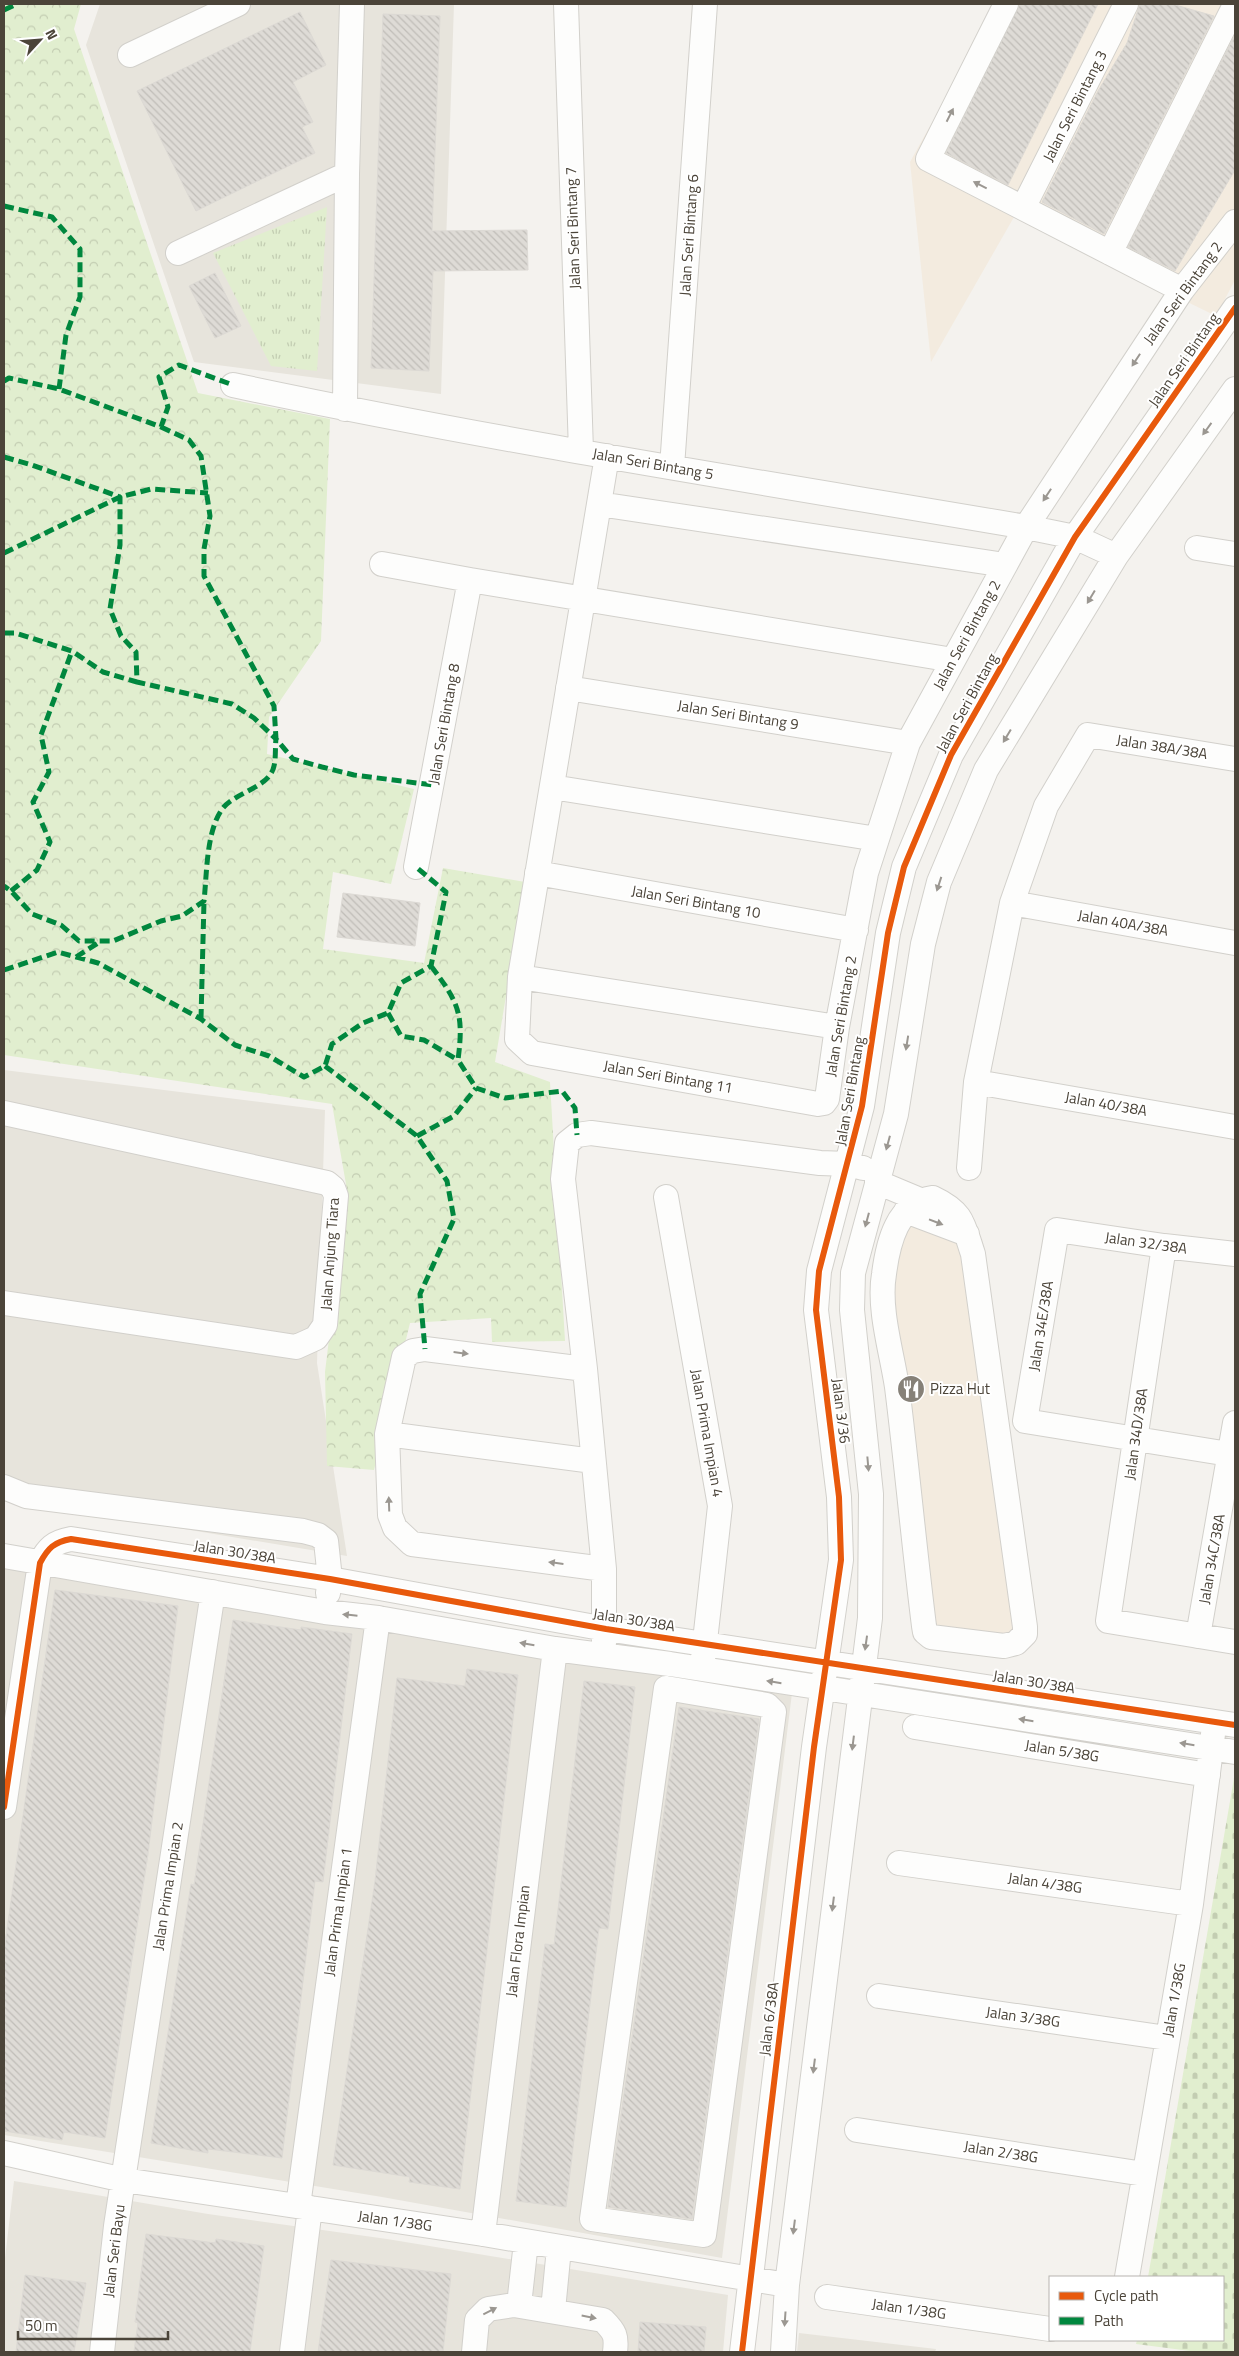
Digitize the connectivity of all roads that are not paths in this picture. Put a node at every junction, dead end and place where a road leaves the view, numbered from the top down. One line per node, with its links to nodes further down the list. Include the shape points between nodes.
1 (238, 4): 8 (street)
2 (352, 4): 9 (street)
3 (566, 4): 19 (street, Jalan Seri Bintang 7)
4 (705, 4): 21 (street, Jalan Seri Bintang 6)
5 (1006, 4): 10 (street, one-way to 5, via 928,159)
6 (1126, 4): 10 (street, Jalan Seri Bintang 3)
7 (1235, 5): 12 (street)
8 (130, 55)
9 (347, 174): 13 (street); 18 (street)
10 (1023, 208): 12 (street)
11 (1235, 222): 14 (street, Jalan Seri Bintang 2)
12 (1110, 252): 14 (street)
13 (178, 253)
14 (1182, 290): 23 (street, Jalan Seri Bintang 2, one-way to 23)
15 (1235, 308): 24 (street, Jalan Seri Bintang)
16 (233, 385): 18 (street, Jalan Seri Bintang 5)
17 (1235, 389): 27 (street, one-way to 27)
18 (344, 409): 19 (street, Jalan Seri Bintang 5)
19 (580, 451): 20 (street, Jalan Seri Bintang 5)
20 (607, 456): 21 (street, Jalan Seri Bintang 5); 22 (street)
21 (672, 467): 23 (street, Jalan Seri Bintang 5)
22 (599, 504): 29 (street); 31 (street)
23 (1026, 527): 24 (street, Jalan Seri Bintang 5); 29 (street, Jalan Seri Bintang 2)
24 (1075, 537): 27 (street, Jalan Seri Bintang 5); 49 (street, Jalan Seri Bintang, via 951,755 904,867 888,933 862,1106)
25 (1197, 548): 26 (street)
26 (1235, 554)
27 (1116, 556): 51 (street, one-way to 51, via 986,770 939,882 923,944 896,1114)
28 (382, 564): 30 (street)
29 (1004, 565): 32 (street, Jalan Seri Bintang 2)
30 (470, 580): 31 (street); 38 (street, Jalan Seri Bintang 8)
31 (583, 598): 32 (street); 33 (street)
32 (953, 660): 34 (street, Jalan Seri Bintang 2)
33 (568, 688): 34 (street, Jalan Seri Bintang 9); 36 (street)
34 (908, 743): 37 (street, Jalan Seri Bintang 2)
35 (1235, 759): 40 (street, Jalan 38A/38A, via 1088,735 1046,806)
36 (552, 787): 37 (street); 39 (street)
37 (877, 839): 41 (street, Jalan Seri Bintang 2, via 866,874)
38 (416, 867)
39 (537, 873): 41 (street, Jalan Seri Bintang 10); 43 (street)
40 (1012, 903): 42 (street, Jalan 40A/38A); 45 (street)
41 (856, 930): 44 (street, Jalan Seri Bintang 2)
42 (1235, 943)
43 (520, 977): 44 (street); 46 (street, Jalan Seri Bintang 11, via 517,1039 532,1054)
44 (837, 1028): 46 (street, Jalan Seri Bintang 2)
45 (976, 1082): 48 (street, Jalan 40/38A); 50 (street)
46 (824, 1103)
47 (4, 1113): 59 (street, Jalan Anjung Tiara, via 327,1183 336,1196 326,1325 316,1338 296,1347)
48 (1235, 1127)
49 (848, 1164): 51 (street); 60 (street, via 590,1133 577,1135 567,1143 563,1180); 61 (street, Jalan 3/36, via 819,1271 816,1310)
50 (969, 1168)
51 (879, 1178): 53 (street); 57 (street, Jalan 3/36, one-way to 57)
52 (666, 1197): 80 (street, Jalan Prima Impian 4, via 720,1506)
53 (913, 1206): 58 (street, via 892,1238); 58 (street, via 933,1198 950,1206 962,1220 974,1254 1025,1627 1024,1634 1016,1643 995,1645 932,1637 925,1632)
54 (1057, 1230): 55 (street, Jalan 32/38A); 66 (street, Jalan 34E/38A, via 1025,1421)
55 (1164, 1246): 56 (street, Jalan 32/38A); 66 (street, Jalan 34D/38A)
56 (1235, 1254)
57 (853, 1273): 58 (street, via 874,1272); 62 (street, Jalan 3/36, via 852,1310)
58 (883, 1276)
59 (4, 1303)
60 (585, 1369): 65 (street, one-way to 60, via 404,1357 413,1351 425,1349); 68 (street)
61 (827, 1394): 62 (street); 63 (street, Jalan 3/36)
62 (861, 1404): 63 (street); 85 (street, Jalan 3/36, one-way to 85, via 871,1494 870,1602)
63 (830, 1419): 83 (street, Jalan 3/36, via 839,1497 841,1560)
64 (1235, 1422): 67 (street, Jalan 34C/38A)
65 (387, 1434): 68 (street); 72 (street, one-way to 65, via 412,1544 395,1528 390,1515)
66 (1136, 1438): 67 (street); 78 (street, Jalan 34D/38A, via 1108,1621)
67 (1232, 1455): 78 (street, Jalan 34C/38A)
68 (593, 1461): 72 (street)
69 (4, 1487): 73 (street, via 26,1496 318,1535 326,1541)
70 (4, 1556): 71 (street)
71 (40, 1563): 73 (street, Jalan 30/38A, via 47,1549 59,1541 71,1540); 74 (street); 97 (street)
72 (604, 1569): 77 (street)
73 (330, 1579): 75 (street); 77 (street, Jalan 30/38A)
74 (212, 1592): 75 (street); 105 (street, Jalan Prima Impian 2)
75 (325, 1612): 76 (street, one-way to 75)
76 (378, 1618): 81 (street, one-way to 76); 106 (street, Jalan Prima Impian 1)
77 (606, 1629): 80 (street, Jalan 30/38A); 82 (street)
78 (1198, 1636): 79 (street)
79 (1235, 1642)
80 (705, 1644): 83 (street, Jalan 30/38A); 86 (street, Jalan Prima Impian 4)
81 (556, 1649): 82 (street); 107 (street, Jalan Flora Impian)
82 (603, 1654): 84 (street)
83 (826, 1663): 85 (street, Jalan 30/38A); 88 (street, Jalan 3/36)
84 (670, 1664): 86 (street); 87 (street)
85 (862, 1669): 89 (street, Jalan 3/36); 90 (street, Jalan 30/38A)
86 (702, 1670): 88 (street, one-way to 86)
87 (666, 1688): 87 (street, via 767,1704 774,1712 704,2235 592,2219)
88 (823, 1689): 89 (street); 111 (street, Jalan 6/38A)
89 (858, 1695): 93 (street, one-way to 89); 112 (street, one-way to 112)
90 (1098, 1704): 91 (street, Jalan 30/38A); 93 (street)
91 (1225, 1724): 94 (street, Jalan 1/38G)
92 (915, 1727): 96 (street, Jalan 5/38G)
93 (1095, 1731): 94 (street, one-way to 93)
94 (1211, 1748): 95 (street); 96 (street, Jalan 1/38G)
95 (1235, 1752)
96 (1208, 1775): 99 (street, Jalan 1/38G)
97 (4, 1807)
98 (899, 1863): 99 (street, Jalan 4/38G)
99 (1191, 1904): 101 (street, Jalan 1/38G)
100 (879, 1996): 101 (street, Jalan 3/38G)
101 (1167, 2038): 104 (street, Jalan 1/38G)
102 (857, 2130): 104 (street, Jalan 2/38G)
103 (4, 2153): 105 (street, Jalan 1/38G)
104 (1144, 2174): 110 (street, Jalan 1/38G)
105 (124, 2180): 106 (street, Jalan 1/38G); 117 (street, Jalan Seri Bayu)
106 (304, 2207): 107 (street, Jalan 1/38G); 118 (street, Jalan Prima Impian 1)
107 (483, 2234): 108 (street, Jalan 1/38G)
108 (526, 2242): 109 (street, Jalan 1/38G); 114 (street)
109 (559, 2248): 111 (street, Jalan 1/38G); 115 (street)
110 (1127, 2276)
111 (750, 2279): 112 (street, Jalan 1/38G); 121 (street, Jalan 6/38A)
112 (787, 2285): 122 (street, one-way to 122)
113 (827, 2297): 116 (street, Jalan 1/38G)
114 (519, 2305): 115 (street); 119 (street, one-way to 114, via 477,2320 488,2309)
115 (553, 2310): 120 (street, one-way to 120, via 603,2320 616,2338)
116 (1049, 2329)
117 (102, 2352)
118 (292, 2352)
119 (474, 2352)
120 (615, 2352)
121 (742, 2352)
122 (783, 2352)

